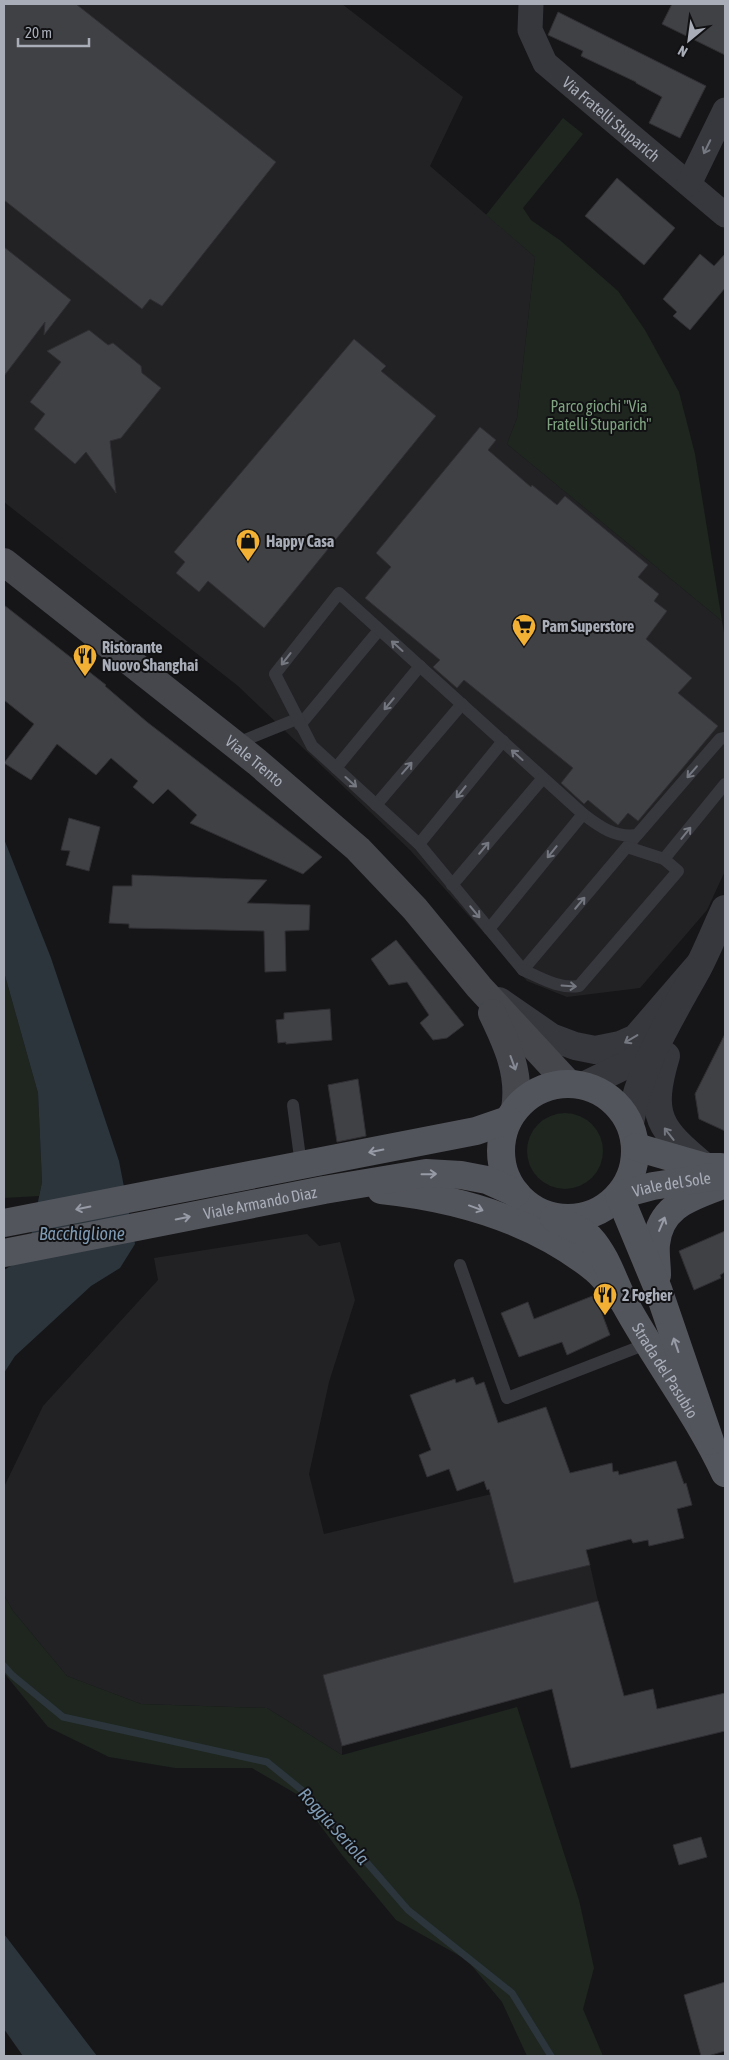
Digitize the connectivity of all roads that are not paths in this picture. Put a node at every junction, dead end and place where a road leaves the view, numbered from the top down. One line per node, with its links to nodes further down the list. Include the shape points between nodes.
1 (531, 4): 3 (street, Via Fratelli Stuparich, via 530,30 545,63)
2 (725, 110): 3 (street, one-way to 3)
3 (689, 184): 4 (street, Via Fratelli Stuparich)
4 (725, 215)
5 (4, 562): 12 (main road, Viale Trento)
6 (379, 630): 7 (lane, one-way to 6); 9 (lane); 9 (lane, one-way to 9, via 339,593 275,674)
7 (420, 666): 8 (lane); 13 (lane, one-way to 13)
8 (462, 704): 11 (lane); 16 (lane, one-way to 8)
9 (299, 722): 12 (lane); 13 (lane, via 312,746)
10 (725, 738): 18 (lane, one-way to 18, via 720,739)
11 (503, 741): 14 (lane, one-way to 11); 19 (lane, one-way to 19)
12 (234, 744): 27 (main road, Viale Trento, via 358,849 415,909)
13 (336, 768): 16 (lane, one-way to 16)
14 (543, 778): 17 (lane); 22 (lane, one-way to 14)
15 (725, 784): 21 (lane, one-way to 15)
16 (376, 805): 19 (lane)
17 (583, 814): 18 (lane, via 610,831 625,837); 24 (lane, one-way to 24)
18 (637, 836): 20 (lane)
19 (418, 844): 22 (lane)
20 (627, 847): 21 (lane); 26 (lane, one-way to 20)
21 (664, 859): 26 (lane, one-way to 21, via 567,988 579,986 678,871)
22 (452, 885): 24 (lane, one-way to 24)
23 (725, 909): 25 (street)
24 (489, 929): 26 (lane)
25 (699, 965): 27 (street, one-way to 27, via 636,1038 595,1050 551,1037); 28 (street); 34 (street, one-way to 25, via 678,1146 666,1132 658,1114 657,1100 665,1057)
26 (523, 970)
27 (479, 987): 29 (main road, Viale Trento); 31 (main road, Viale Trento, one-way to 31, via 516,1072 517,1092)
28 (653, 1049): 29 (street, via 626,1065); 32 (street, via 632,1107)
29 (577, 1084): 31 (main road, via 548,1086 530,1095); 32 (main road, via 612,1099 622,1110)
30 (293, 1104): 33 (lane)
31 (512, 1115): 33 (main road, Viale Armando Diaz, one-way to 33, via 476,1131); 37 (main road, Strada del Pasubio, via 502,1142 502,1165)
32 (632, 1135): 34 (main road, Viale del Sole); 38 (main road, Strada del Pasubio, via 635,1164)
33 (301, 1165): 40 (main road, Viale Armando Diaz, one-way to 40)
34 (718, 1170): 38 (main road, Viale del Sole)
35 (725, 1185): 43 (main road, one-way to 35, via 656,1244 661,1222 679,1204)
36 (324, 1190): 37 (main road, Viale Armando Diaz, one-way to 37, via 426,1173 487,1180); 41 (main road, Viale Armando Diaz, one-way to 36); 44 (main road, one-way to 44, via 420,1194 467,1205 513,1221 556,1243 596,1270)
37 (516, 1193): 39 (main road, Strada del Pasubio, via 524,1202)
38 (619, 1195): 39 (main road, Strada del Pasubio, via 604,1208 586,1216 565,1218); 43 (main road, Strada del Pasubio)
39 (546, 1214): 44 (main road, Strada del Pasubio, via 590,1238)
40 (4, 1223)
41 (4, 1253)
42 (460, 1264): 45 (lane, via 508,1398)
43 (658, 1289): 46 (main road, Strada del Pasubio, one-way to 43)
44 (625, 1304): 45 (main road, Strada del Pasubio)
45 (649, 1343): 46 (main road, Strada del Pasubio)
46 (710, 1441): 47 (main road, Strada del Pasubio)
47 (725, 1474)

